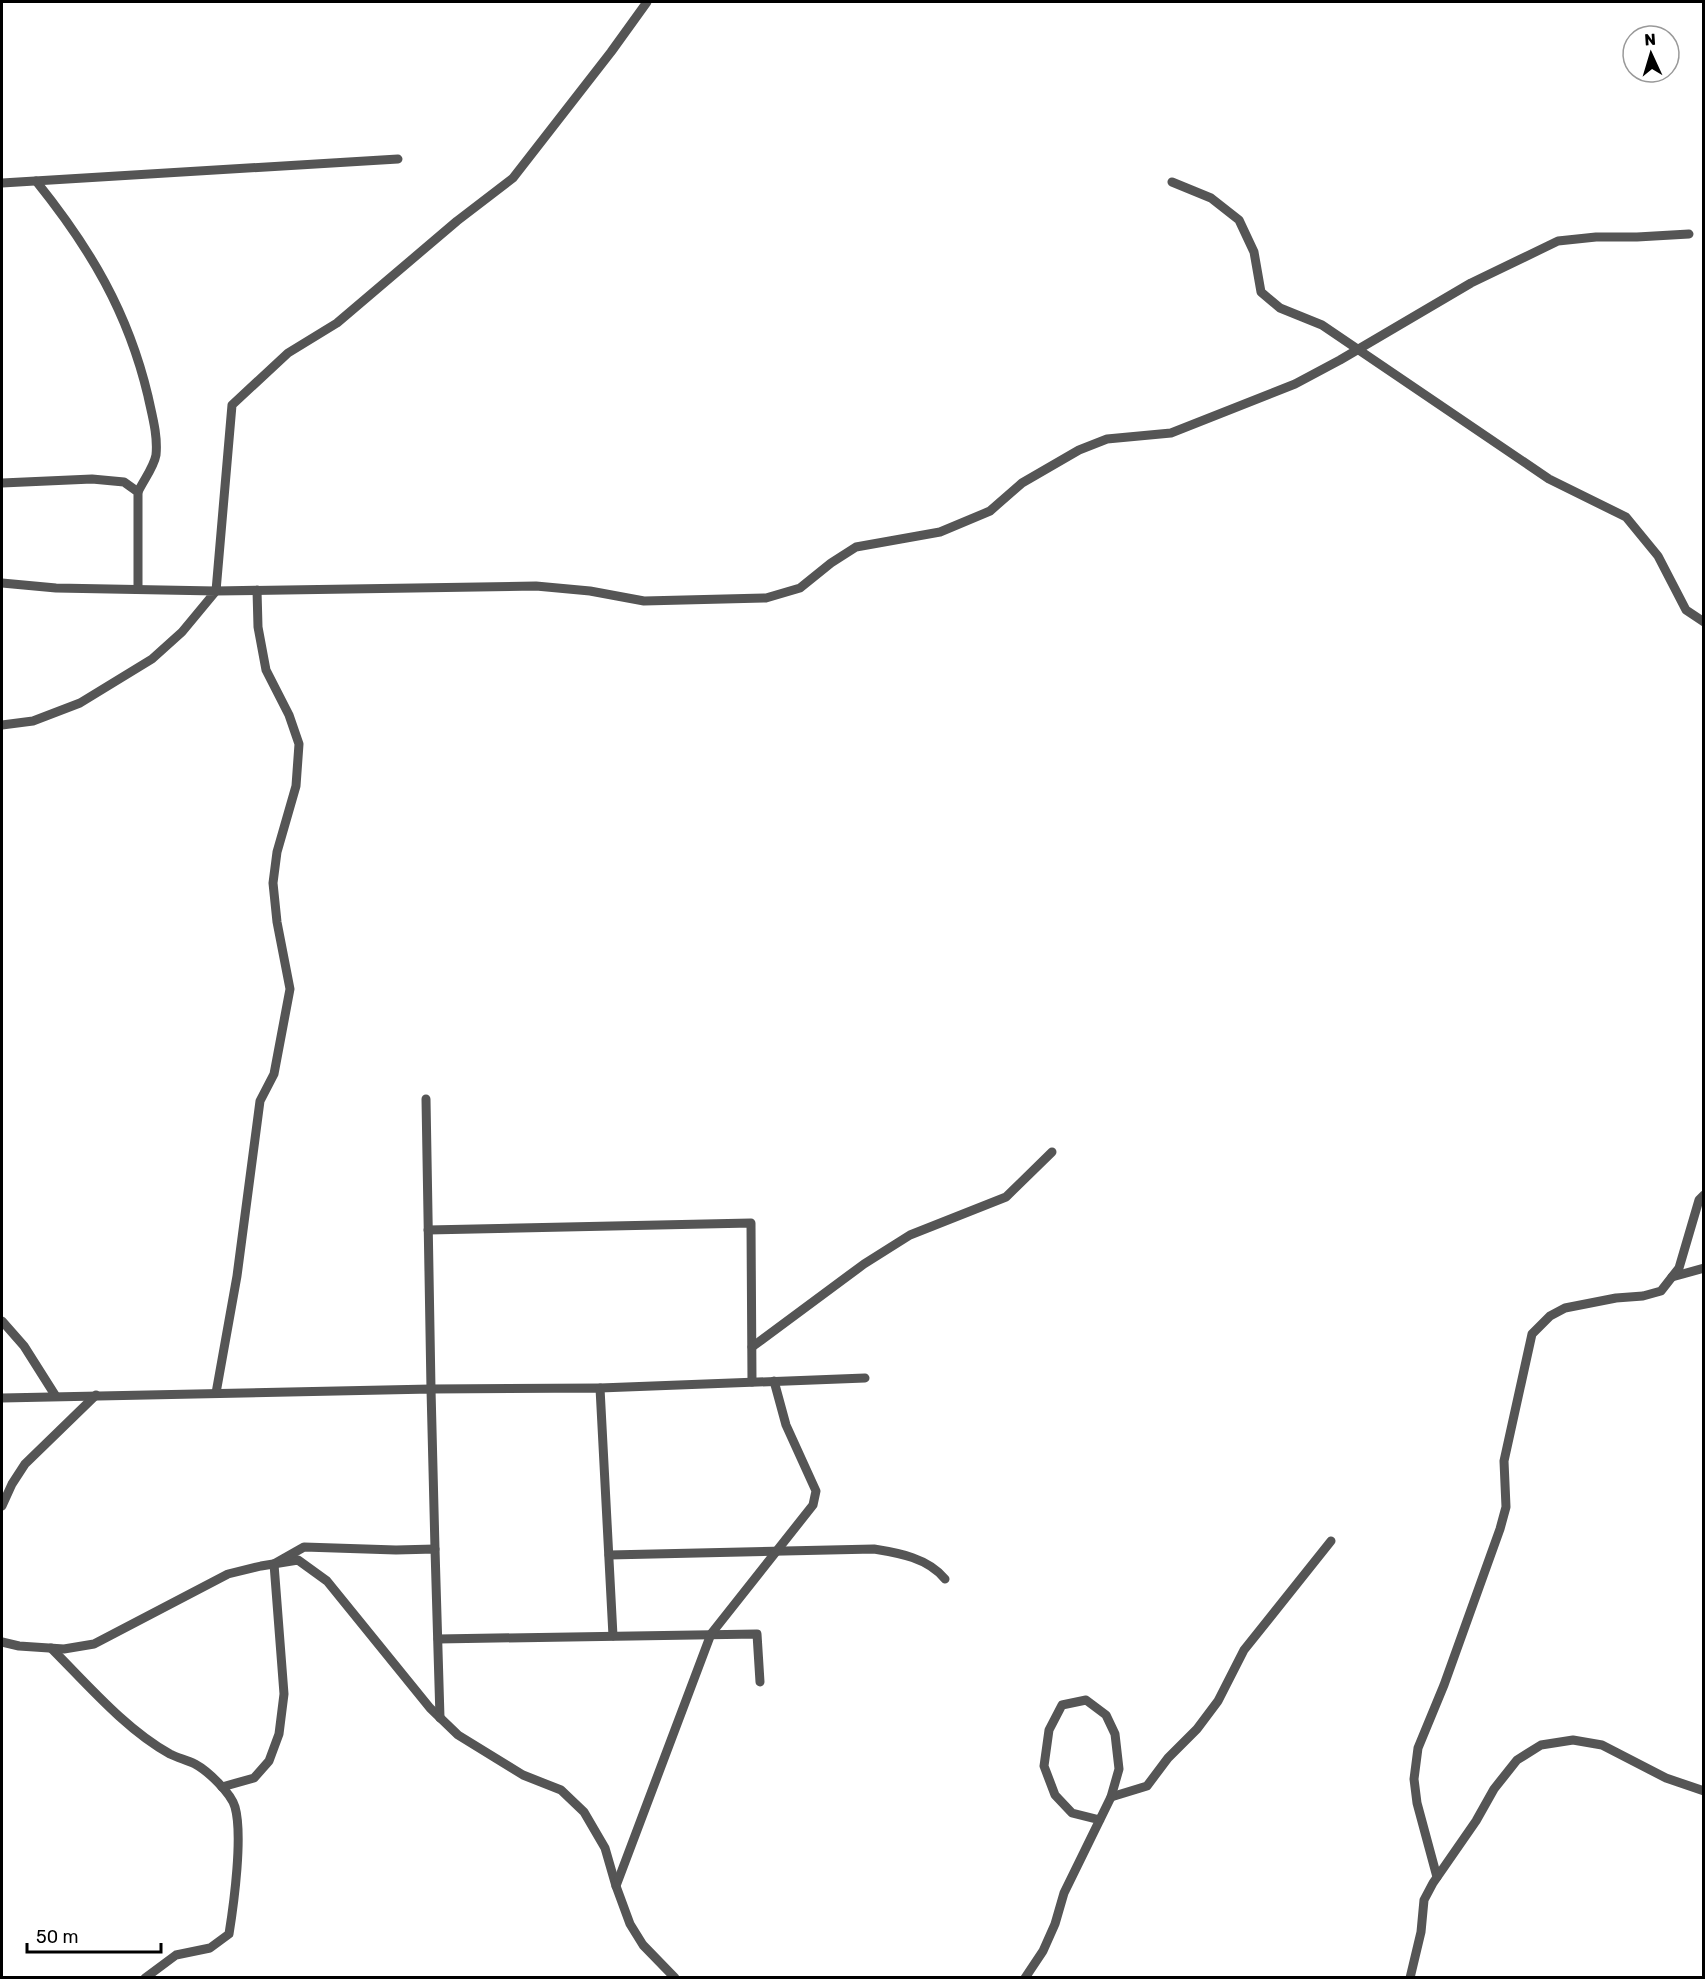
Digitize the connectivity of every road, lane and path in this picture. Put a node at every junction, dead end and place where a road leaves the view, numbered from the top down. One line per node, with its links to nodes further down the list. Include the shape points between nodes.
1 (647, 2): 13 (lane, via 513,178 337,323 288,353 232,405)
2 (398, 159): 3 (lane)
3 (36, 181): 5 (lane); 9 (lane, via 66,219 106,282 136,354 156,433 156,457)
4 (1172, 182): 7 (lane, via 1211,198 1239,220 1254,252 1261,292 1280,308 1322,325)
5 (2, 183)
6 (1689, 234): 7 (lane, via 1558,241 1471,283)
7 (1358, 349): 12 (lane, via 1295,384 1171,433 1107,439 1079,450 1022,483 990,511 940,532 856,548 801,588 766,598 644,601 536,586); 14 (lane, via 1550,479 1626,517 1658,556 1686,610)
8 (2, 483): 9 (lane, via 92,479 124,482)
9 (138, 492): 11 (lane)
10 (2, 583): 11 (lane)
11 (138, 589): 13 (lane)
12 (257, 590): 13 (lane); 29 (lane, via 258,627 266,670 299,744 296,786 277,852 273,884 290,989 274,1074 260,1101 239,1266)
13 (216, 591): 15 (lane, via 182,632 127,675 81,703 33,721)
14 (1704, 622)
15 (2, 725)
16 (426, 1099): 19 (lane)
17 (1052, 1152): 23 (lane, via 1006,1197 910,1235)
18 (1704, 1195): 21 (lane, via 1699,1200 1679,1268)
19 (429, 1230): 23 (lane, via 751,1223); 28 (lane)
20 (1704, 1268): 21 (lane)
21 (1672, 1277): 51 (lane, via 1661,1291 1565,1308 1532,1334 1506,1445 1506,1507 1500,1529 1418,1748 1414,1779 1417,1803)
22 (2, 1321): 30 (lane, via 24,1346)
23 (752, 1347): 26 (lane)
24 (865, 1378): 25 (lane)
25 (774, 1381): 26 (lane); 36 (lane, via 786,1425 816,1491 813,1505)
26 (752, 1382): 27 (lane)
27 (600, 1388): 28 (lane); 37 (lane)
28 (431, 1389): 29 (lane); 35 (lane)
29 (216, 1393): 31 (lane)
30 (55, 1395): 31 (lane); 32 (lane)
31 (96, 1395): 33 (lane, via 25,1464)
32 (2, 1398)
33 (2, 1506)
34 (1331, 1540): 49 (lane, via 1245,1650 1218,1701 1197,1729 1147,1786)
35 (435, 1549): 38 (lane, via 304,1547); 42 (lane)
36 (778, 1551): 37 (lane); 39 (lane, via 874,1549 900,1553 936,1568); 40 (lane)
37 (609, 1555): 41 (lane)
38 (274, 1564): 44 (lane, via 228,1574 94,1644); 46 (lane, via 298,1560 327,1581); 47 (lane, via 284,1694 279,1734 269,1761 254,1778)
39 (945, 1578)
40 (711, 1635): 41 (lane); 45 (lane, via 757,1634); 52 (lane)
41 (613, 1636): 42 (lane)
42 (438, 1639): 46 (lane)
43 (2, 1642): 44 (lane)
44 (51, 1648): 47 (lane, via 116,1713)
45 (760, 1682)
46 (440, 1718): 52 (lane, via 496,1760 561,1790 576,1804 605,1848)
47 (222, 1786): 53 (lane, via 235,1805 238,1829 229,1934 210,1948 176,1955)
48 (1704, 1791): 51 (lane, via 1666,1778 1602,1745 1573,1740 1541,1745 1517,1760)
49 (1111, 1797): 50 (lane); 50 (lane, via 1119,1769 1115,1734 1106,1715 1086,1700 1062,1705 1049,1730 1044,1766 1055,1795 1072,1813)
50 (1100, 1820): 55 (lane, via 1064,1893 1043,1951)
51 (1437, 1876): 56 (lane, via 1425,1900)
52 (616, 1886): 54 (lane, via 643,1945)
53 (145, 1977)
54 (675, 1977)
55 (1025, 1977)
56 (1410, 1977)

